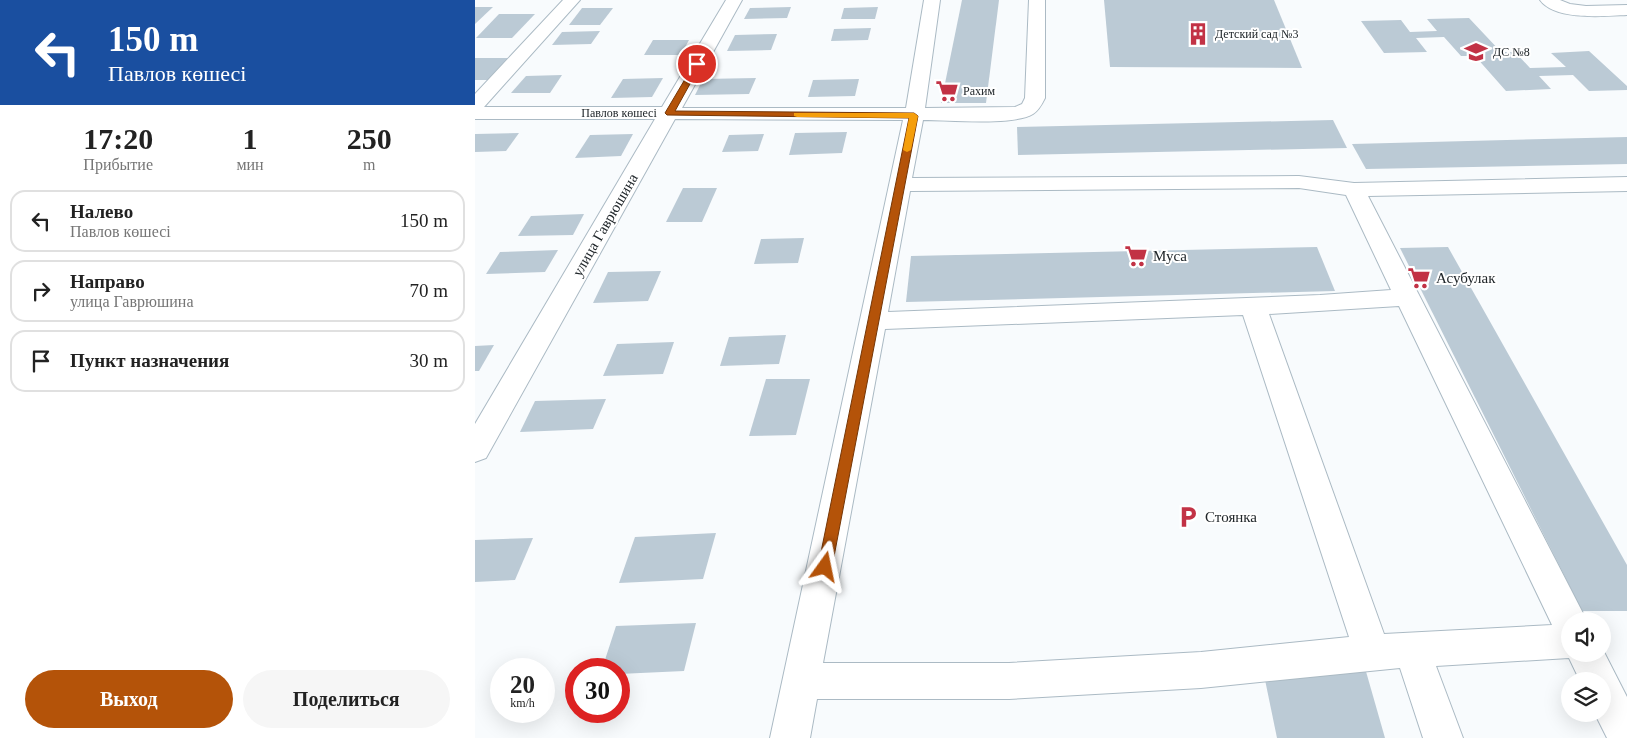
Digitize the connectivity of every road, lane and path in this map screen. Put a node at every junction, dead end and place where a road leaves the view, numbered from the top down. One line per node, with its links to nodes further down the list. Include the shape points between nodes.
1 (572, 0): 7 (street)
2 (735, 0): 9 (street, улица Гаврюшина)
3 (932, 0): 10 (street)
4 (1037, 0): 10 (street, Павлов көшесі, via 1033,106 1011,114)
5 (1548, 0): 6 (street, via 1571,11)
6 (1627, 10)
7 (475, 105)
8 (475, 113): 9 (street, Павлов көшесі)
9 (669, 113): 10 (street, Павлов көшесі); 17 (street, улица Гаврюшина)
10 (914, 116): 12 (street)
11 (1627, 184): 13 (street)
12 (900, 185): 13 (street, via 1299,182); 16 (street)
13 (1354, 190): 14 (street)
14 (1407, 296): 15 (street); 18 (street)
15 (1253, 305): 16 (street); 21 (street)
16 (874, 321): 22 (street)
17 (475, 450)
18 (1564, 612)
19 (1561, 641): 20 (street)
20 (1412, 649): 21 (street); 25 (street)
21 (1372, 652): 22 (street, via 1201,670 1009,681)
22 (802, 681): 24 (street)
23 (1611, 705): 26 (street)
24 (790, 738)
25 (1443, 738)
26 (1627, 738)

